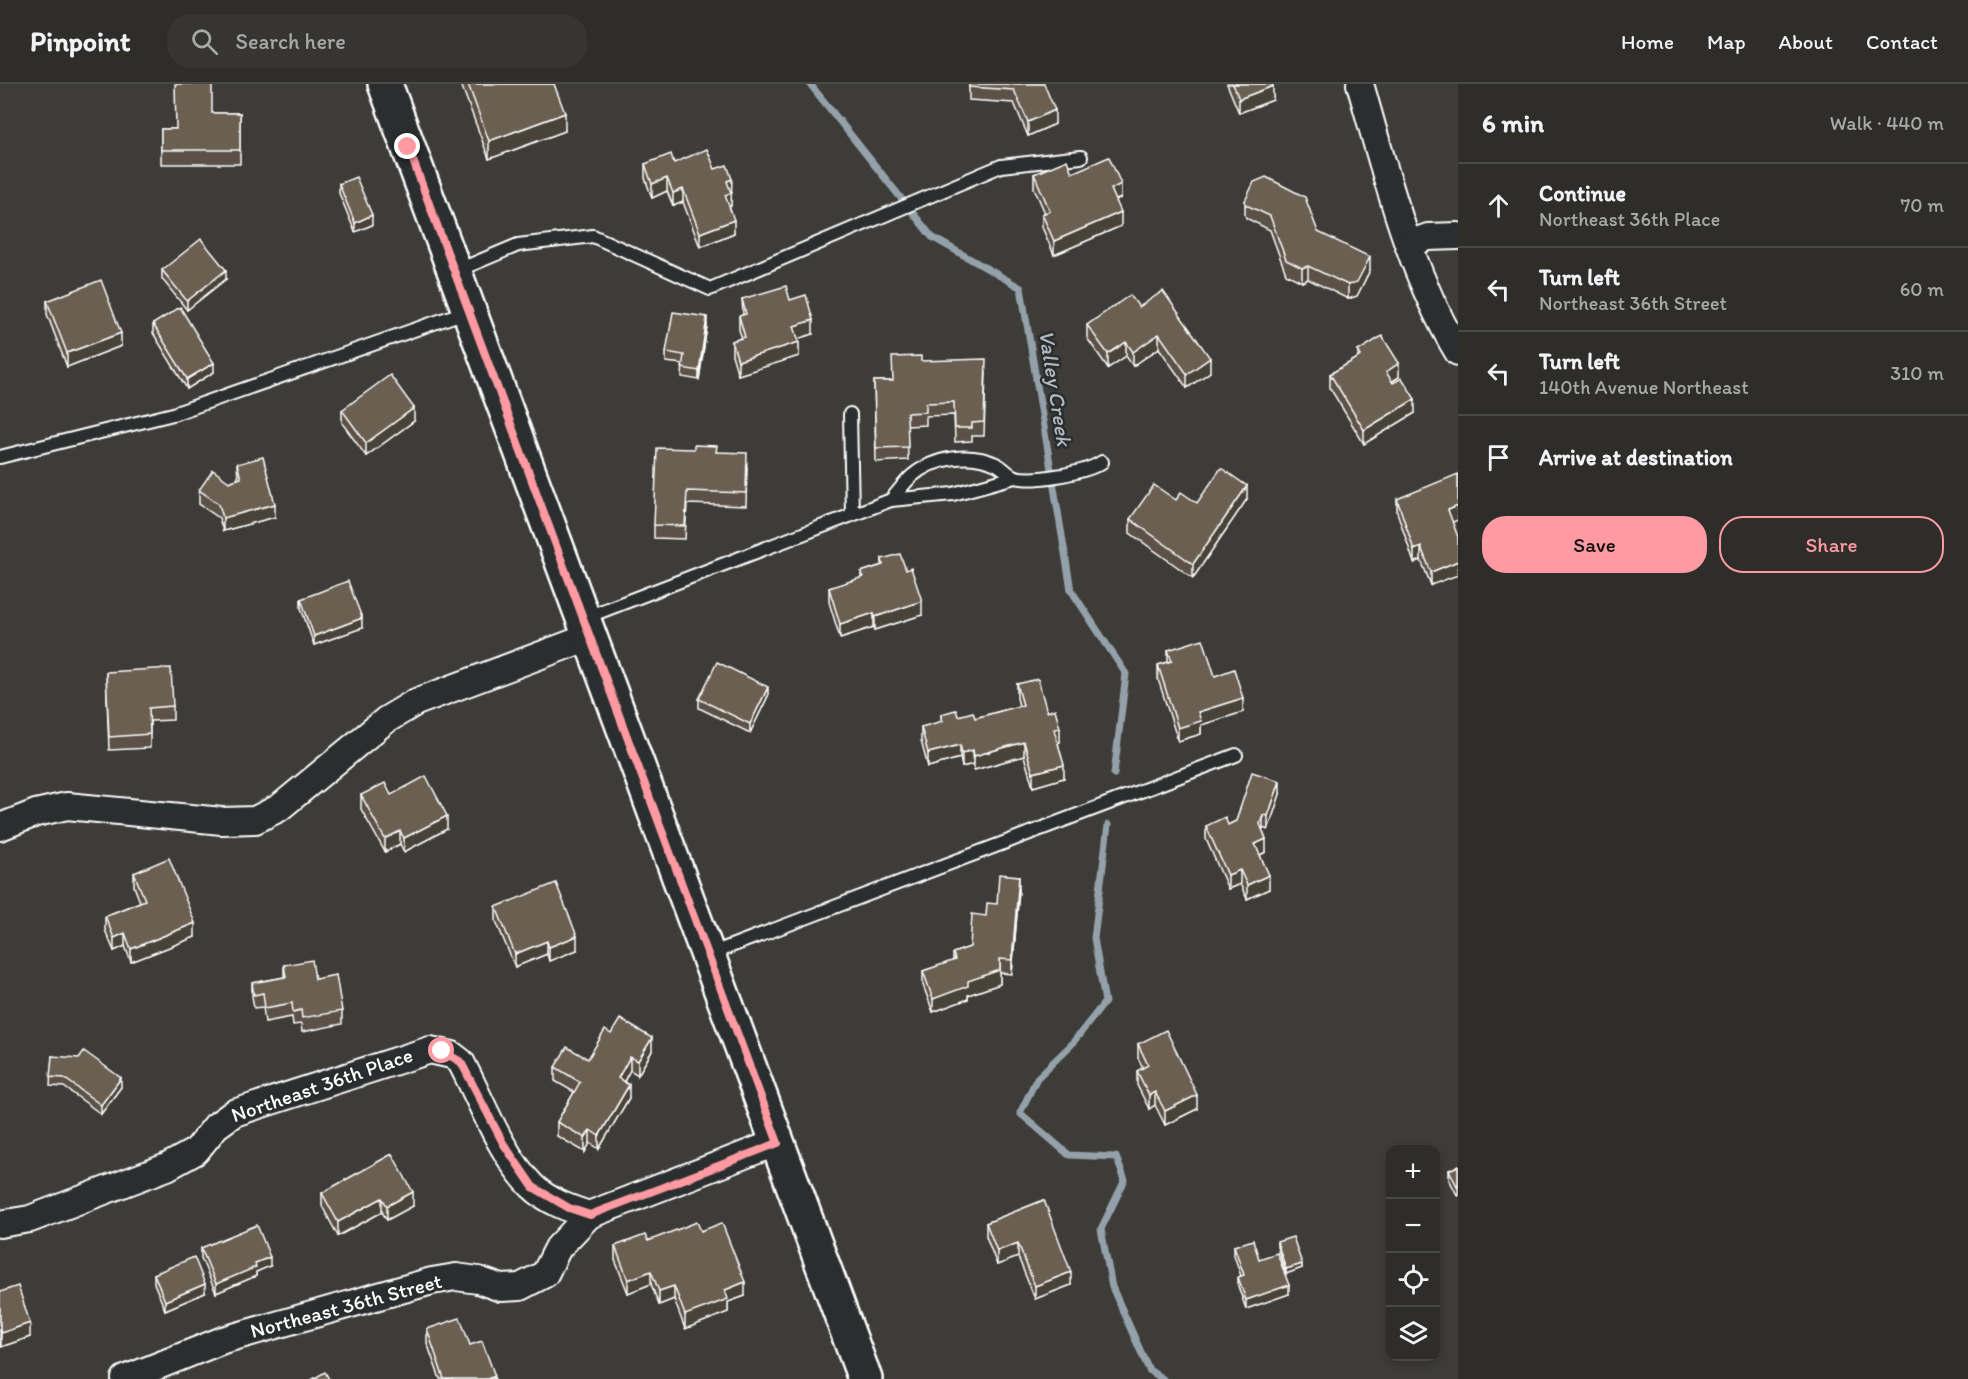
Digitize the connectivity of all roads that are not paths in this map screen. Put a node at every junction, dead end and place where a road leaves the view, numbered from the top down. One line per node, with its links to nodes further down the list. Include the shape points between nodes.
1 (385, 84): 6 (street)
2 (1360, 84): 5 (street)
3 (1081, 157): 6 (lane, via 1001,166 710,289 593,236 518,245)
4 (1450, 236): 5 (street, via 1429,248)
5 (1411, 249): 8 (street, via 1446,333)
6 (455, 271): 7 (street)
7 (470, 311): 10 (lane, via 173,414); 15 (street)
8 (1458, 352)
9 (850, 414): 14 (lane)
10 (0, 457)
11 (1102, 462): 12 (lane, via 1065,476)
12 (1016, 477): 13 (lane, via 953,494); 13 (lane, via 995,464 962,457 939,461 913,474)
13 (891, 500): 14 (lane)
14 (852, 514): 15 (lane)
15 (586, 628): 17 (street, via 416,702 386,720 279,808 255,820 222,821 67,806); 18 (street)
16 (1236, 754): 18 (lane)
17 (0, 827)
18 (708, 955): 19 (street)
19 (778, 1143): 20 (street, Northeast 36th Street); 23 (street)
20 (590, 1215): 21 (street, Northeast 36th Place, via 533,1187 503,1143 461,1062 453,1055 430,1050 234,1113 216,1126 196,1151 167,1167 30,1219); 22 (street, Northeast 36th Street, via 558,1248 544,1274 520,1287 501,1288 456,1277 432,1281 223,1340)
21 (0, 1224)
22 (125, 1379)
23 (865, 1379)

